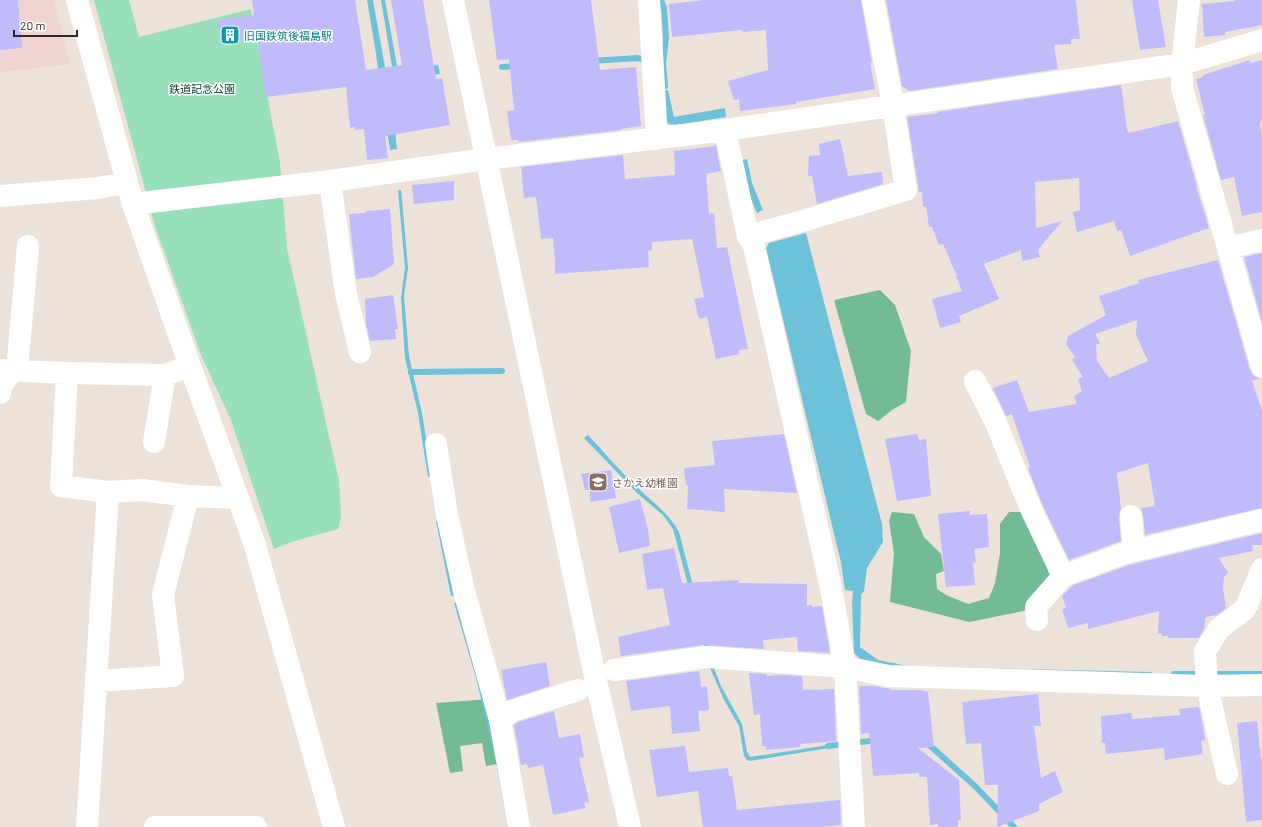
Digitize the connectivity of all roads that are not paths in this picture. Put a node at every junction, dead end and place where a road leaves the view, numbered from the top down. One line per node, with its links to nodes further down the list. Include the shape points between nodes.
1 (77, 0): 13 (street)
2 (453, 0): 11 (street)
3 (649, 0): 10 (street)
4 (873, 0): 8 (street)
5 (1189, 0): 7 (street)
6 (1262, 40): 7 (street)
7 (1182, 64): 8 (street); 18 (street, via 1182,88)
8 (893, 105): 9 (street); 15 (street, via 906,190)
9 (725, 130): 10 (street); 15 (street)
10 (657, 139): 11 (street)
11 (486, 159): 12 (street); 51 (street, via 592,664)
12 (330, 181): 13 (street, via 252,189); 19 (street, via 346,294)
13 (130, 193): 14 (street, via 98,188); 20 (street)
14 (0, 196)
15 (748, 236): 38 (street, via 754,246 829,580)
16 (1262, 240): 18 (street)
17 (28, 246): 22 (street)
18 (1228, 248): 21 (street)
19 (360, 352)
20 (190, 366): 24 (street); 31 (street)
21 (1262, 367)
22 (10, 370): 23 (street); 26 (street)
23 (67, 373): 24 (street); 29 (street, via 61,486)
24 (165, 375): 27 (street)
25 (975, 381): 36 (street, via 996,423 1031,510)
26 (0, 394)
27 (154, 442)
28 (436, 444): 44 (street, via 447,515 464,591)
29 (108, 492): 30 (street, via 142,490); 40 (street)
30 (188, 496): 31 (street); 40 (street, via 164,595 173,676)
31 (238, 498): 49 (street, via 254,542)
32 (1131, 516): 34 (street)
33 (1262, 520): 34 (street)
34 (1134, 550): 36 (street)
35 (1262, 569): 42 (street, via 1244,609 1219,629 1205,651)
36 (1063, 576): 37 (street, via 1036,607)
37 (1037, 620)
38 (845, 667): 39 (street, via 706,657); 42 (street, via 889,676); 52 (street)
39 (614, 670)
40 (96, 681): 46 (street)
41 (1262, 685): 42 (street)
42 (1208, 686): 45 (street)
43 (578, 690): 44 (street, via 512,711)
44 (500, 720): 50 (street)
45 (1227, 774)
46 (86, 827)
47 (155, 827): 48 (street)
48 (249, 827)
49 (334, 827)
50 (519, 827)
51 (630, 827)
52 (854, 827)

